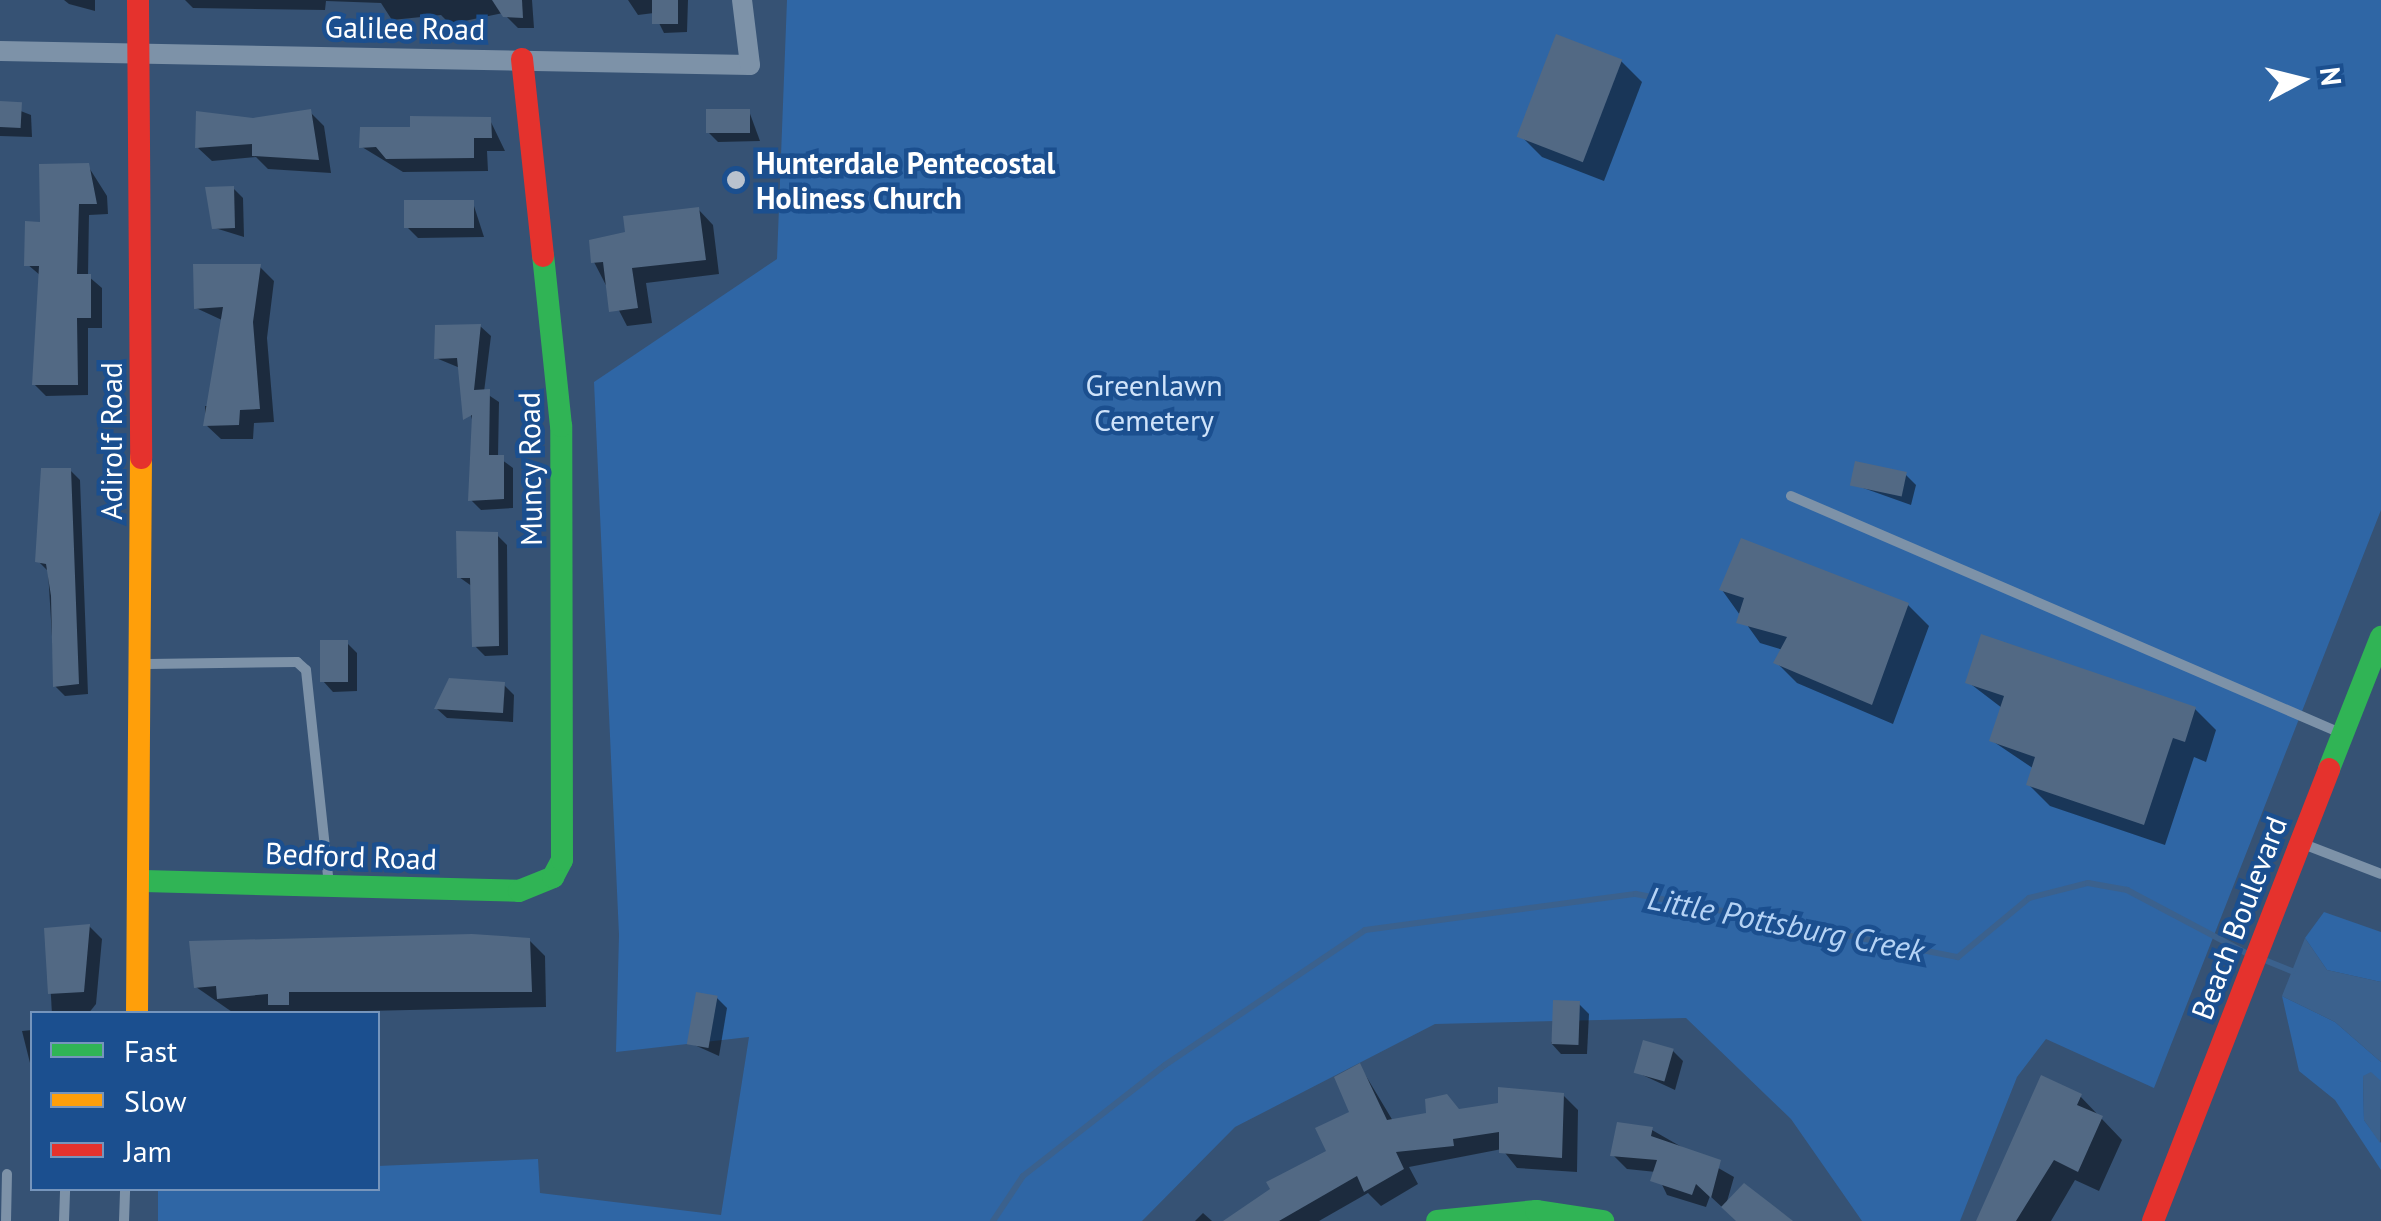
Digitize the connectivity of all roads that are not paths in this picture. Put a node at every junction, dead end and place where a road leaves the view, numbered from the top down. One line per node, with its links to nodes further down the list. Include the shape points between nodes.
1 (138, 0): 4 (main road, Adirolf Road)
2 (742, 0): 5 (street, Galilee Road, via 750,65)
3 (0, 51): 4 (street, Galilee Road)
4 (138, 54): 5 (street, Galilee Road); 8 (main road, Adirolf Road)
5 (522, 59): 12 (main road, Muncy Road, via 562,426 564,840)
6 (1791, 496): 9 (lane)
7 (2381, 637): 9 (main road, Beach Boulevard)
8 (141, 664): 13 (main road, Adirolf Road); 14 (lane, via 297,662 306,670)
9 (2343, 734): 10 (main road, Beach Boulevard)
10 (2300, 843): 11 (lane); 24 (main road, Beach Boulevard)
11 (2381, 874)
12 (553, 878): 14 (main road, Bedford Road, via 519,891)
13 (144, 881): 14 (main road, Bedford Road); 15 (main road, Adirolf Road)
14 (329, 886)
15 (137, 1011)
16 (6, 1174): 19 (lane)
17 (65, 1191): 20 (lane)
18 (125, 1191): 21 (lane)
19 (6, 1221)
20 (64, 1221)
21 (124, 1221)
22 (1437, 1221): 23 (main road, via 1536,1212)
23 (1603, 1221)
24 (2153, 1221)

